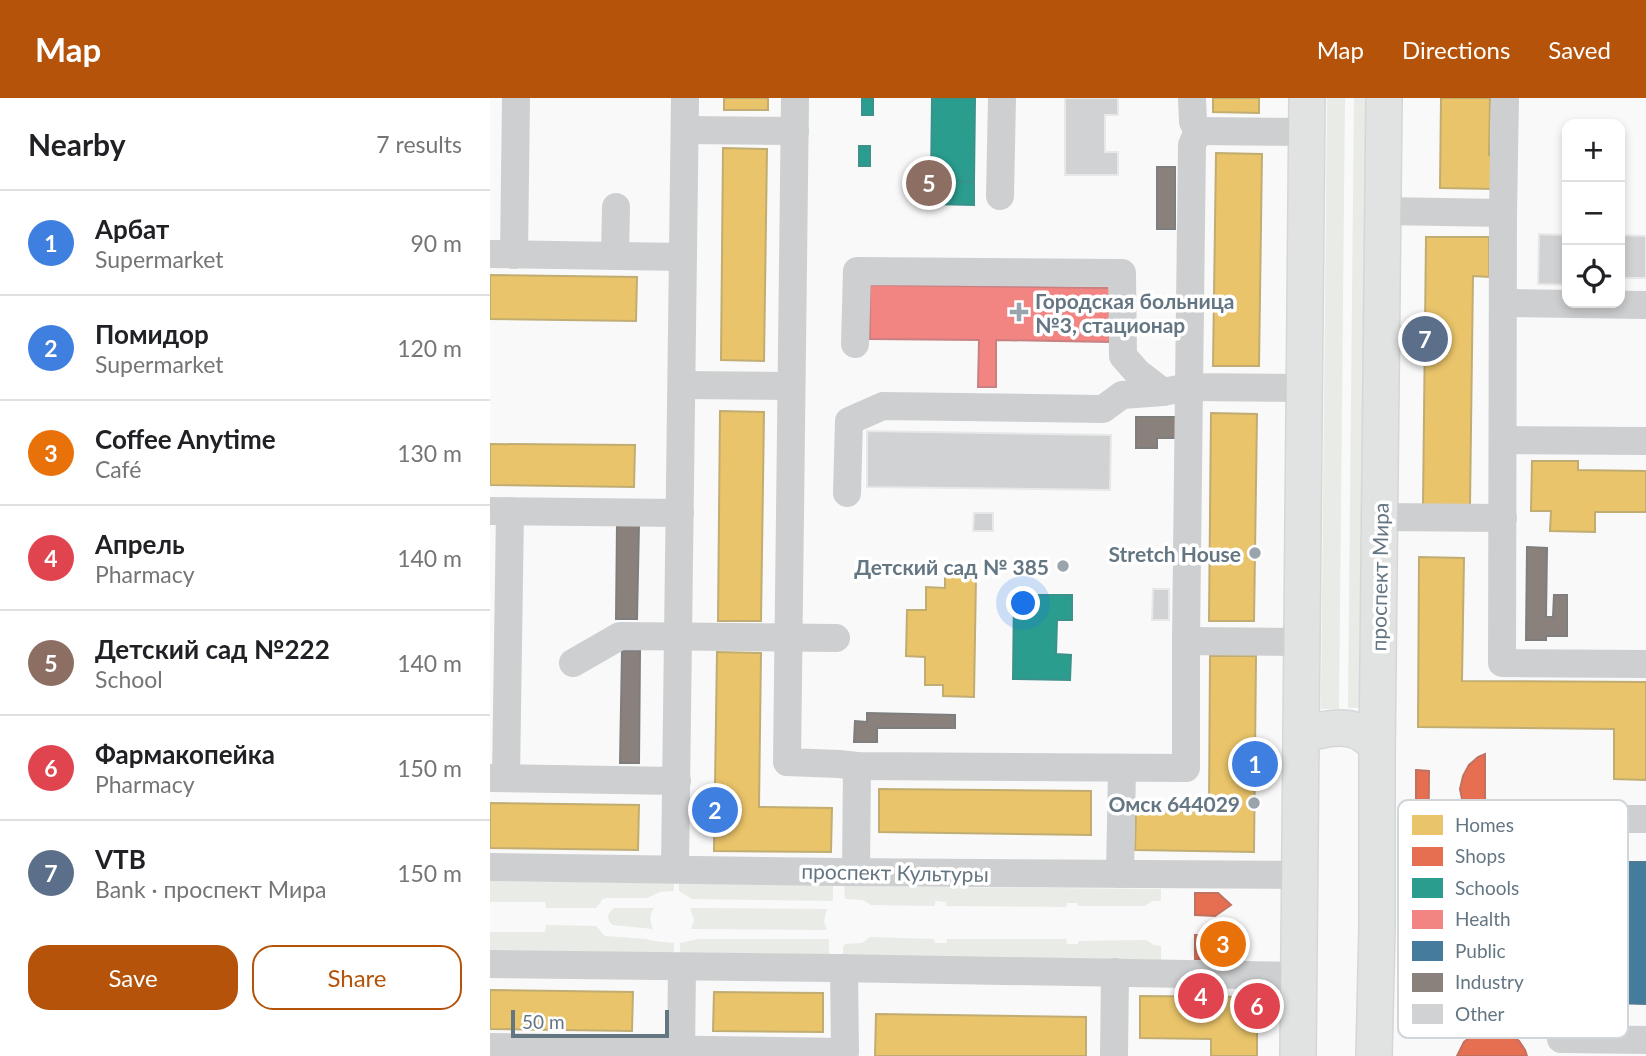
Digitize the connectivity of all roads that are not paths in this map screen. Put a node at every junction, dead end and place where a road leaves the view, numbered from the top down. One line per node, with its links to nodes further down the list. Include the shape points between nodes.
1 (516, 98): 16 (street)
2 (685, 98): 9 (street)
3 (795, 98): 10 (street)
4 (1002, 98): 12 (street)
5 (1192, 98): 11 (street)
6 (1384, 98): 14 (main road, проспект Мира)
7 (1505, 98): 15 (street)
8 (1307, 115): 11 (street); 24 (main road)
9 (685, 130): 10 (street); 18 (street)
10 (794, 131): 23 (street)
11 (1198, 131): 25 (street, via 1192,145)
12 (1000, 196)
13 (616, 207): 17 (street)
14 (1383, 211): 15 (street); 31 (main road, проспект Мира)
15 (1503, 213): 19 (street)
16 (502, 255): 17 (street)
17 (615, 256): 18 (street)
18 (683, 257): 22 (street)
19 (1503, 303): 20 (street); 26 (street)
20 (1646, 305)
21 (855, 344): 25 (street, via 857,271 1122,273 1123,356 1137,372)
22 (682, 385): 23 (street); 30 (street)
23 (791, 387): 34 (street)
24 (1304, 388): 25 (street); 37 (main road)
25 (1176, 390): 28 (street, via 1122,396 1103,409 883,406 849,421); 36 (street)
26 (1503, 440): 27 (street); 32 (street)
27 (1646, 441)
28 (848, 493)
29 (500, 511): 30 (street); 44 (street)
30 (680, 513): 33 (street)
31 (1380, 517): 32 (street); 41 (main road, проспект Мира)
32 (1503, 518): 39 (street, via 1502,663)
33 (678, 636): 34 (street); 38 (street, via 620,636); 45 (street)
34 (789, 637): 35 (street); 42 (street, via 787,762)
35 (836, 638)
36 (1186, 641): 37 (street); 43 (street, via 1186,768)
37 (1302, 642): 40 (main road)
38 (573, 663)
39 (1646, 664)
40 (1301, 735): 41 (main road, via 1341,728 1356,730); 52 (main road)
41 (1377, 744): 65 (main road, проспект Мира)
42 (857, 766): 43 (street); 50 (street)
43 (1122, 768): 51 (street)
44 (498, 778): 45 (street)
45 (677, 781): 49 (street)
46 (1628, 819): 47 (street)
47 (1646, 819)
48 (490, 867): 49 (street, проспект Культуры)
49 (675, 869): 50 (street, проспект Культуры)
50 (856, 871): 51 (street, проспект Культуры)
51 (1121, 874): 52 (street, проспект Культуры)
52 (1299, 875): 57 (main road)
53 (490, 964): 54 (street)
54 (682, 967): 55 (street); 61 (street)
55 (844, 968): 56 (street); 62 (street)
56 (1115, 972): 57 (street); 63 (street)
57 (1299, 976): 64 (main road)
58 (1561, 1039): 59 (street)
59 (1646, 1040)
60 (498, 1050): 61 (street)
61 (681, 1053): 62 (street)
62 (846, 1054)
63 (1114, 1056)
64 (1298, 1056)
65 (1374, 1056)

